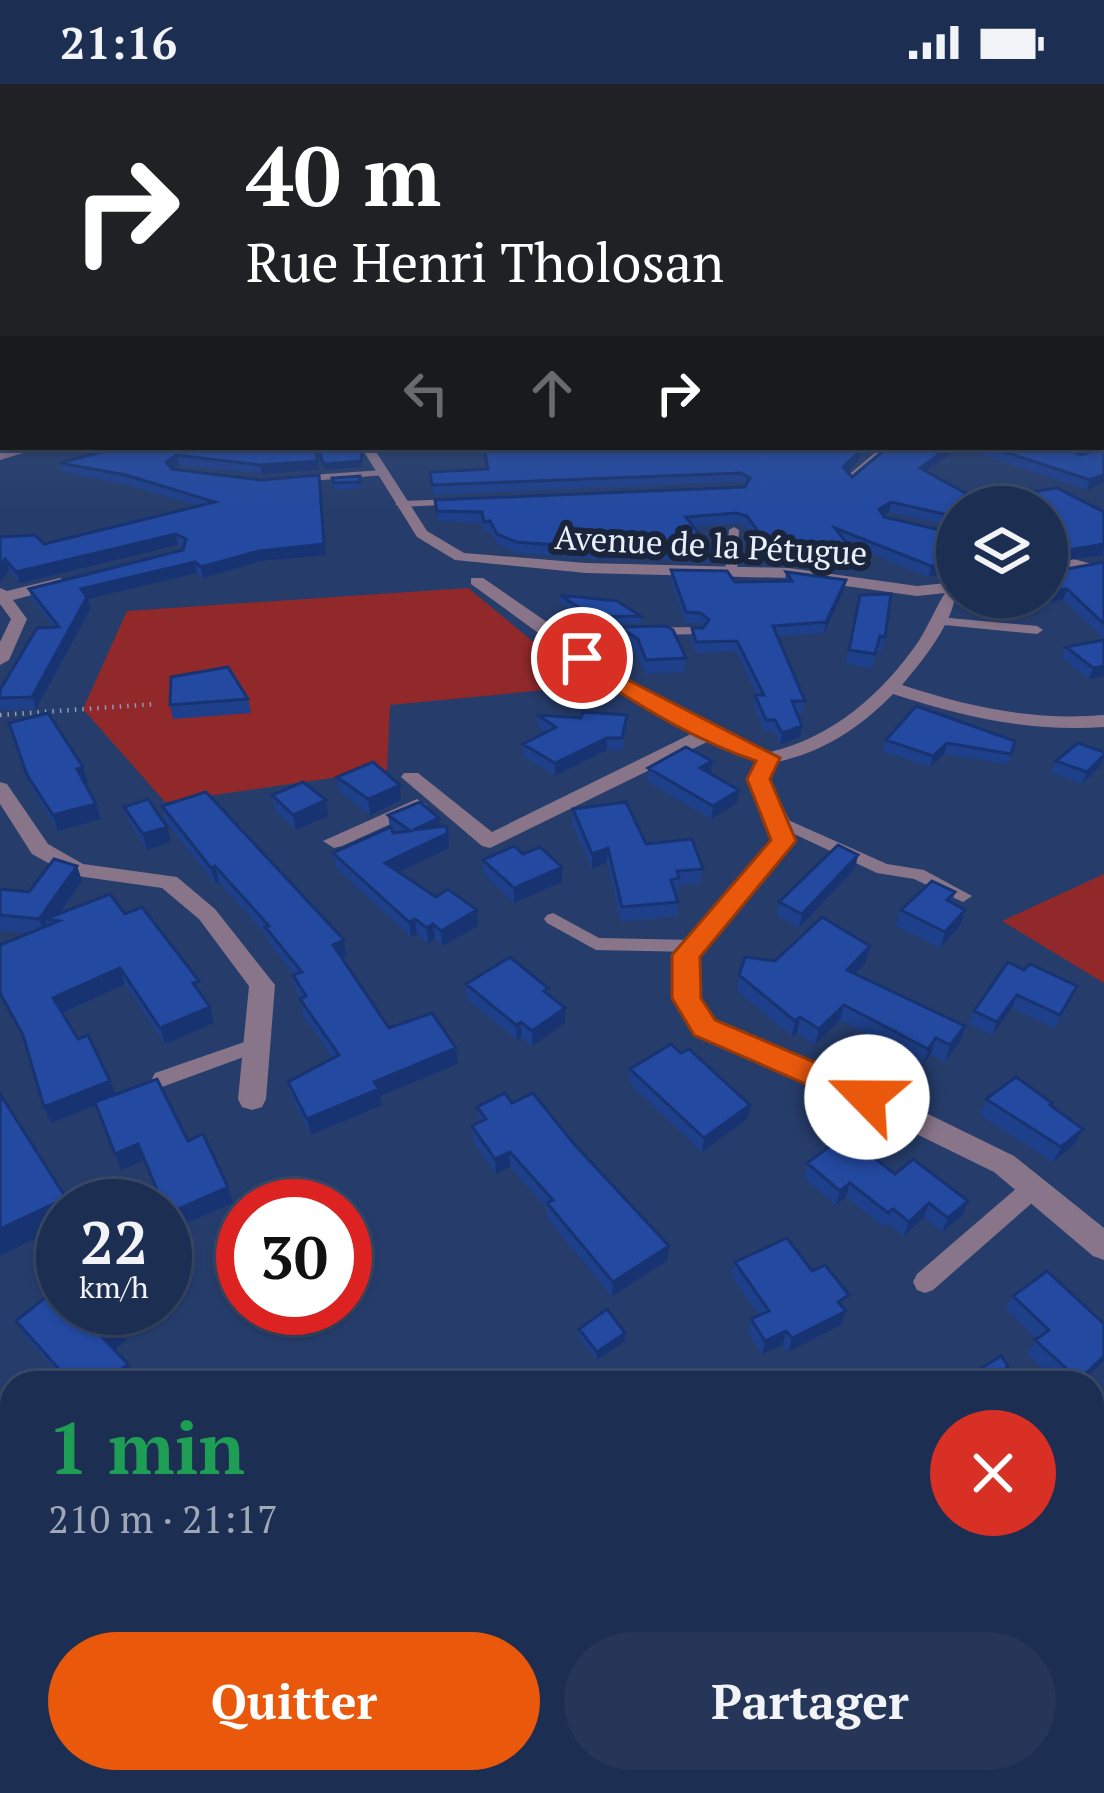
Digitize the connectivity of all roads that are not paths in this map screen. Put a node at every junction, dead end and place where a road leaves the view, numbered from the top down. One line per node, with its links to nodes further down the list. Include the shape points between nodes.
1 (369, 450): 5 (street)
2 (884, 450): 4 (lane)
3 (855, 452): 4 (lane)
4 (875, 458): 6 (lane)
5 (382, 473): 7 (lane); 9 (street)
6 (850, 479)
7 (282, 480)
8 (468, 502): 9 (lane)
9 (400, 505): 11 (street, via 422,534)
10 (734, 530): 13 (lane)
11 (460, 557): 12 (street, Avenue de la Pétugue); 15 (street, via 463,574)
12 (485, 561): 13 (street, Avenue de la Pétugue); 15 (street)
13 (730, 571): 16 (street, Avenue de la Pétugue)
14 (69, 580): 17 (street)
15 (477, 581): 22 (street)
16 (936, 598)
17 (4, 602): 23 (street, via 19,619)
18 (936, 608): 24 (street)
19 (1000, 618): 20 (lane)
20 (1037, 630)
21 (698, 631): 22 (lane)
22 (548, 633): 26 (street, via 617,683)
23 (0, 660)
24 (892, 688): 25 (street, via 987,719 1048,727); 27 (street, via 823,740)
25 (1104, 721)
26 (709, 733): 27 (street); 29 (street, via 490,841)
27 (769, 758): 31 (street, via 758,779)
28 (411, 777): 29 (street)
29 (436, 797): 32 (street)
30 (2, 798): 36 (street, via 40,849 77,870 170,882 207,914 262,985)
31 (779, 821): 33 (lane); 35 (street, via 784,841)
32 (334, 841)
33 (963, 896)
34 (554, 919): 35 (lane, via 596,944)
35 (694, 946): 39 (street, via 686,955 686,998 704,1027 1004,1164)
36 (256, 1045): 37 (lane); 38 (street)
37 (162, 1079)
38 (252, 1099)
39 (1034, 1188): 40 (street); 41 (lane)
40 (1104, 1246)
41 (925, 1282)

